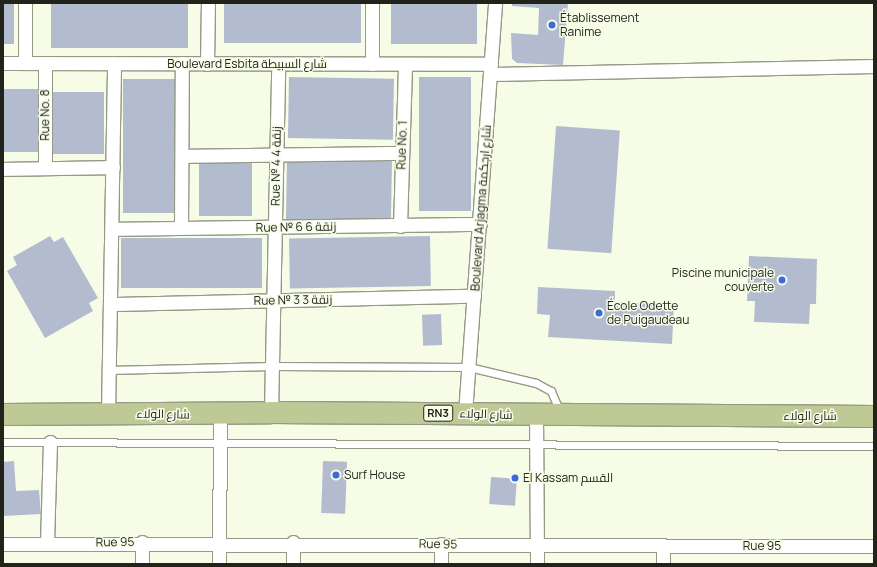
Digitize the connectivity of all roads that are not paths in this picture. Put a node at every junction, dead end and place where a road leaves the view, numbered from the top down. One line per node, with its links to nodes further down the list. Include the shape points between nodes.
1 (25, 3): 6 (street)
2 (208, 3): 10 (street)
3 (372, 3): 12 (street)
4 (495, 3): 15 (street, Boulevard Arjagma شارع ارجكمة)
5 (3, 63): 6 (street, Boulevard Esbita شارع السبيطة)
6 (25, 63): 7 (street, Boulevard Esbita شارع السبيطة)
7 (45, 63): 8 (street, Boulevard Esbita شارع السبيطة); 20 (street, Rue No. 8)
8 (114, 63): 9 (street, Boulevard Esbita شارع السبيطة); 19 (street)
9 (182, 64): 10 (street, Boulevard Esbita شارع السبيطة); 18 (street)
10 (207, 64): 11 (street, Boulevard Esbita شارع السبيطة)
11 (278, 64): 12 (street, Boulevard Esbita شارع السبيطة); 17 (street, Rue № 4 زنقة 4)
12 (372, 64): 13 (street, Boulevard Esbita شارع السبيطة)
13 (405, 64): 15 (street, Boulevard Esbita شارع السبيطة); 16 (street, Rue No. 1)
14 (874, 66): 15 (street, Boulevard Esbita شارع السبيطة)
15 (490, 69): 22 (street, Boulevard Arjagma شارع ارجكمة)
16 (402, 153): 17 (street); 23 (street, Rue No. 1)
17 (276, 154): 18 (street); 25 (street, Rue № 4 زنقة 4)
18 (182, 156): 24 (street)
19 (113, 167): 20 (street); 26 (street)
20 (45, 168): 21 (street)
21 (3, 169)
22 (480, 224): 23 (street, Rue № 6 زنقة 6); 27 (street, Boulevard Arjagma شارع ارجكمة)
23 (400, 226): 25 (street, Rue № 6 زنقة 6)
24 (181, 228): 25 (street, Rue № 6 زنقة 6); 26 (street, Rue № 6 زنقة 6)
25 (275, 228): 28 (street, Rue № 4 زنقة 4)
26 (112, 229): 29 (street)
27 (474, 296): 28 (street, Rue № 3 زنقة 3); 31 (street, Boulevard Arjagma شارع ارجكمة)
28 (273, 300): 29 (street, Rue № 3 زنقة 3); 30 (street, Rue № 4 زنقة 4)
29 (111, 304): 32 (street)
30 (272, 366): 31 (lane); 32 (lane); 33 (street, Rue № 4 زنقة 4)
31 (469, 368): 35 (street, Boulevard Arjagma شارع ارجكمة); 39 (lane, via 541,385 551,391)
32 (109, 370): 34 (street)
33 (271, 412): 35 (main road, شارع الولاء / RN3); 37 (main road, شارع الولاء / RN3)
34 (108, 413): 36 (main road, شارع الولاء / RN3); 37 (main road, شارع الولاء / RN3)
35 (465, 413): 38 (main road, شارع الولاء / RN3)
36 (3, 414)
37 (220, 414): 41 (street)
38 (536, 416): 39 (main road, شارع الولاء / RN3); 44 (street)
39 (562, 416): 40 (main road, شارع الولاء / RN3)
40 (874, 416)
41 (220, 441): 43 (lane); 44 (lane); 49 (street)
42 (3, 442): 43 (lane)
43 (50, 442): 48 (street)
44 (536, 446): 45 (lane); 52 (street)
45 (874, 446)
46 (142, 542): 48 (street, Rue 95); 49 (street, Rue 95); 55 (street)
47 (293, 542): 49 (street, Rue 95); 51 (street, Rue 95); 57 (street)
48 (47, 543): 50 (street, Rue 95)
49 (219, 543): 56 (street)
50 (3, 544)
51 (441, 544): 52 (street, Rue 95); 58 (street)
52 (537, 545): 53 (street, Rue 95); 59 (street)
53 (663, 546): 54 (street, Rue 95); 60 (street)
54 (874, 546)
55 (142, 564)
56 (219, 564)
57 (293, 564)
58 (441, 564)
59 (537, 564)
60 (663, 564)

